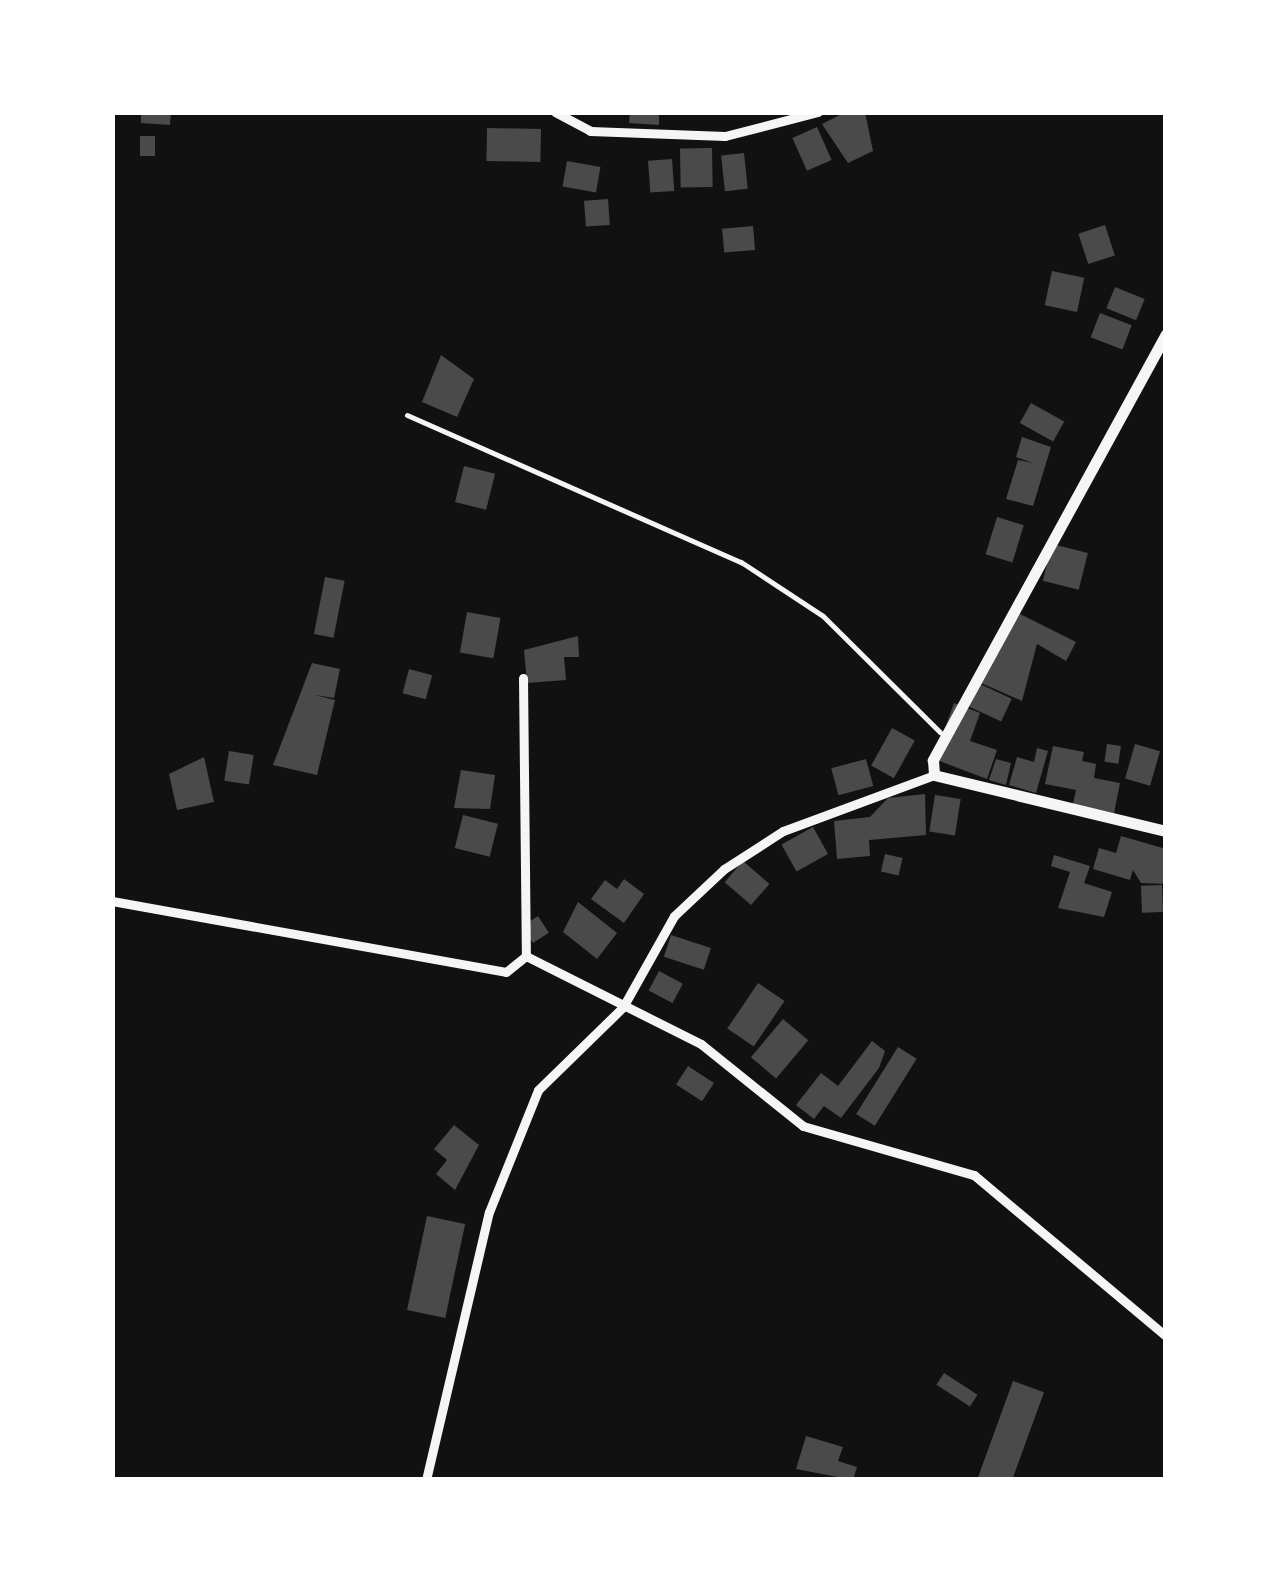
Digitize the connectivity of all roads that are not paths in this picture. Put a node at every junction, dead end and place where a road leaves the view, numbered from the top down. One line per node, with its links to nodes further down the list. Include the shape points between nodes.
1 (556, 112): 2 (street, via 590,131 725,136)
2 (818, 112)
3 (1166, 334): 6 (street)
4 (407, 416): 6 (lane, via 476,438 770,580 823,616)
5 (523, 678): 10 (street)
6 (940, 732): 7 (street)
7 (934, 775): 8 (street); 11 (street, via 784,831 724,869 674,916)
8 (1166, 831)
9 (112, 901): 10 (street, via 506,972)
10 (526, 956): 11 (street)
11 (623, 1007): 12 (street, via 701,1044 814,1131 974,1175); 13 (street, via 554,1068 521,1120 490,1212)
12 (1166, 1336)
13 (426, 1480)

